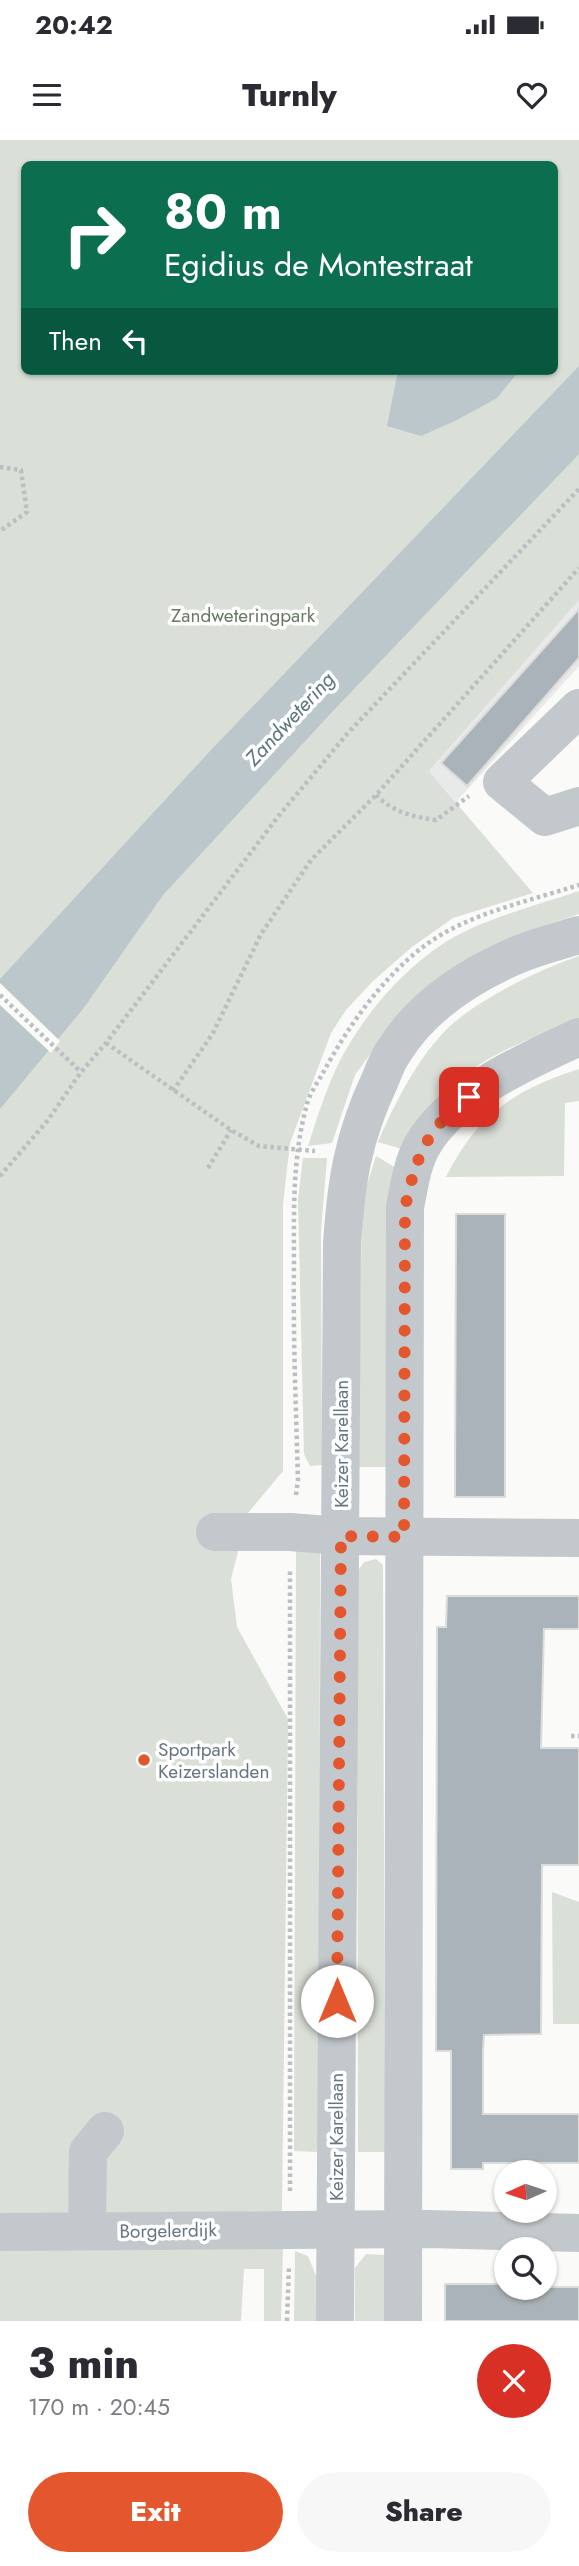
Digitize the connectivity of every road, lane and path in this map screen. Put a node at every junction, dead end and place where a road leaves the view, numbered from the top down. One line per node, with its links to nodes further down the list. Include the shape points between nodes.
1 (0, 467): 3 (path, via 20,470 27,512)
2 (579, 489): 12 (path, via 347,734 277,818)
3 (0, 531)
4 (579, 568): 7 (path)
5 (579, 708): 6 (street)
6 (502, 782): 7 (path, via 466,797 436,820 416,818 387,806); 8 (street, via 545,817)
7 (376, 795): 14 (path, via 311,860 261,934 213,1033)
8 (579, 806)
9 (579, 935): 16 (street, Keizer Karellaan, via 509,958 447,994 418,1021 393,1051)
10 (0, 995): 13 (path)
11 (579, 1037): 21 (street, via 478,1090 451,1110 422,1146 405,1208)
12 (106, 1043): 13 (path); 14 (path)
13 (81, 1072): 18 (path)
14 (173, 1091): 15 (path)
15 (231, 1130): 16 (path, via 259,1146); 17 (path)
16 (352, 1152): 20 (street, Keizer Karellaan, via 342,1244)
17 (208, 1168)
18 (0, 1176)
19 (215, 1532): 20 (street)
20 (341, 1536): 21 (street); 27 (street, Keizer Karellaan)
21 (404, 1537): 22 (street); 28 (street)
22 (579, 1538)
23 (571, 1736): 24 (path)
24 (579, 1736)
25 (105, 2131): 29 (street, via 88,2152)
26 (290, 2229): 27 (street, Borgelerdijk); 29 (street, Borgelerdijk); 32 (path)
27 (335, 2229): 28 (street, Borgelerdijk); 33 (street, Keizer Karellaan)
28 (404, 2229): 31 (street, Borgelerdijk); 34 (street)
29 (87, 2231): 30 (street, Borgelerdijk)
30 (0, 2232)
31 (579, 2233)
32 (287, 2321)
33 (335, 2321)
34 (403, 2321)

